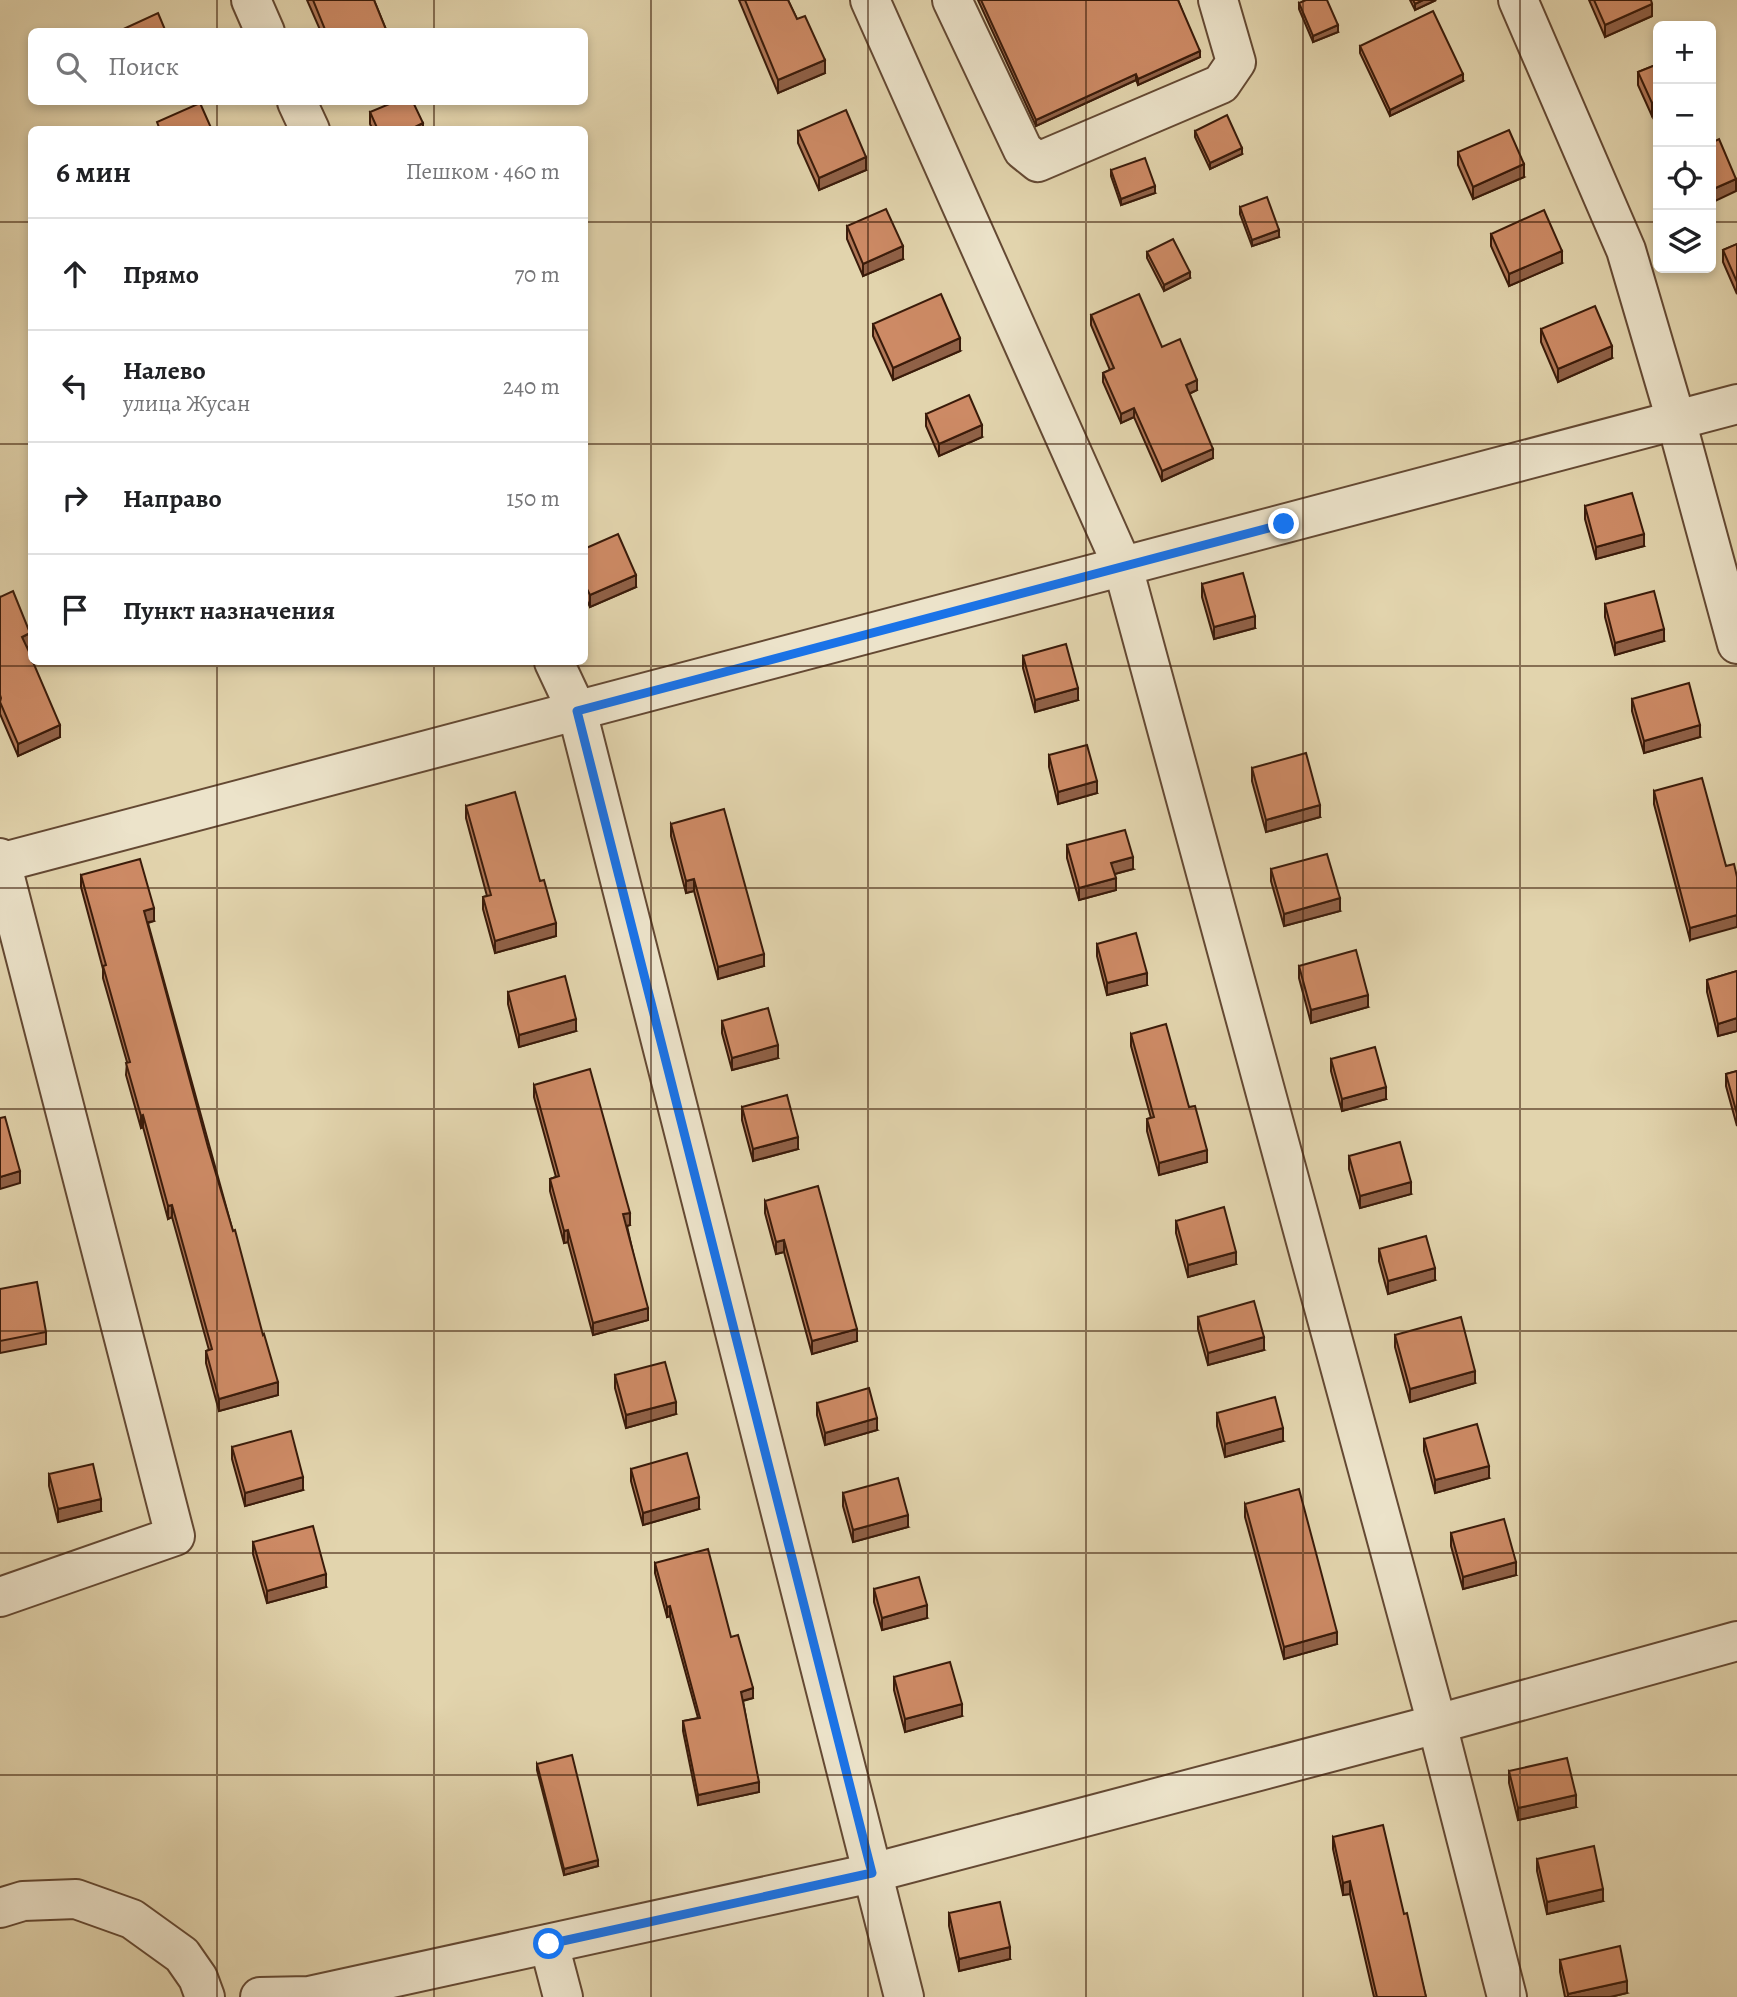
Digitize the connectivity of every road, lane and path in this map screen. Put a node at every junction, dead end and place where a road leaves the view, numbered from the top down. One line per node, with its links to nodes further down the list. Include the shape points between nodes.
1 (251, 0): 6 (street)
2 (870, 0): 11 (street)
3 (952, 0): 4 (street, via 1023,150 1038,162 1221,84 1236,62)
4 (1218, 0)
5 (1518, 0): 10 (street, via 1626,250)
6 (263, 28)
7 (298, 105): 8 (street)
8 (308, 126)
9 (1737, 404): 10 (street)
10 (1676, 420): 11 (street); 12 (street)
11 (1123, 567): 14 (street); 18 (street)
12 (1737, 644)
13 (555, 665): 14 (street)
14 (577, 711): 15 (street); 19 (street)
15 (1, 862): 16 (street, via 175,1536)
16 (0, 1597)
17 (1737, 1641): 18 (street)
18 (1437, 1724): 19 (street); 28 (street)
19 (872, 1873): 21 (street); 27 (street)
20 (8, 1900): 22 (street, via 76,1899 132,1919 182,1955)
21 (549, 1944): 25 (street); 26 (street)
22 (201, 1987): 23 (street)
23 (246, 1997)
24 (260, 1997): 25 (street)
25 (309, 1997)
26 (562, 1997)
27 (904, 1997)
28 (1507, 1997)

